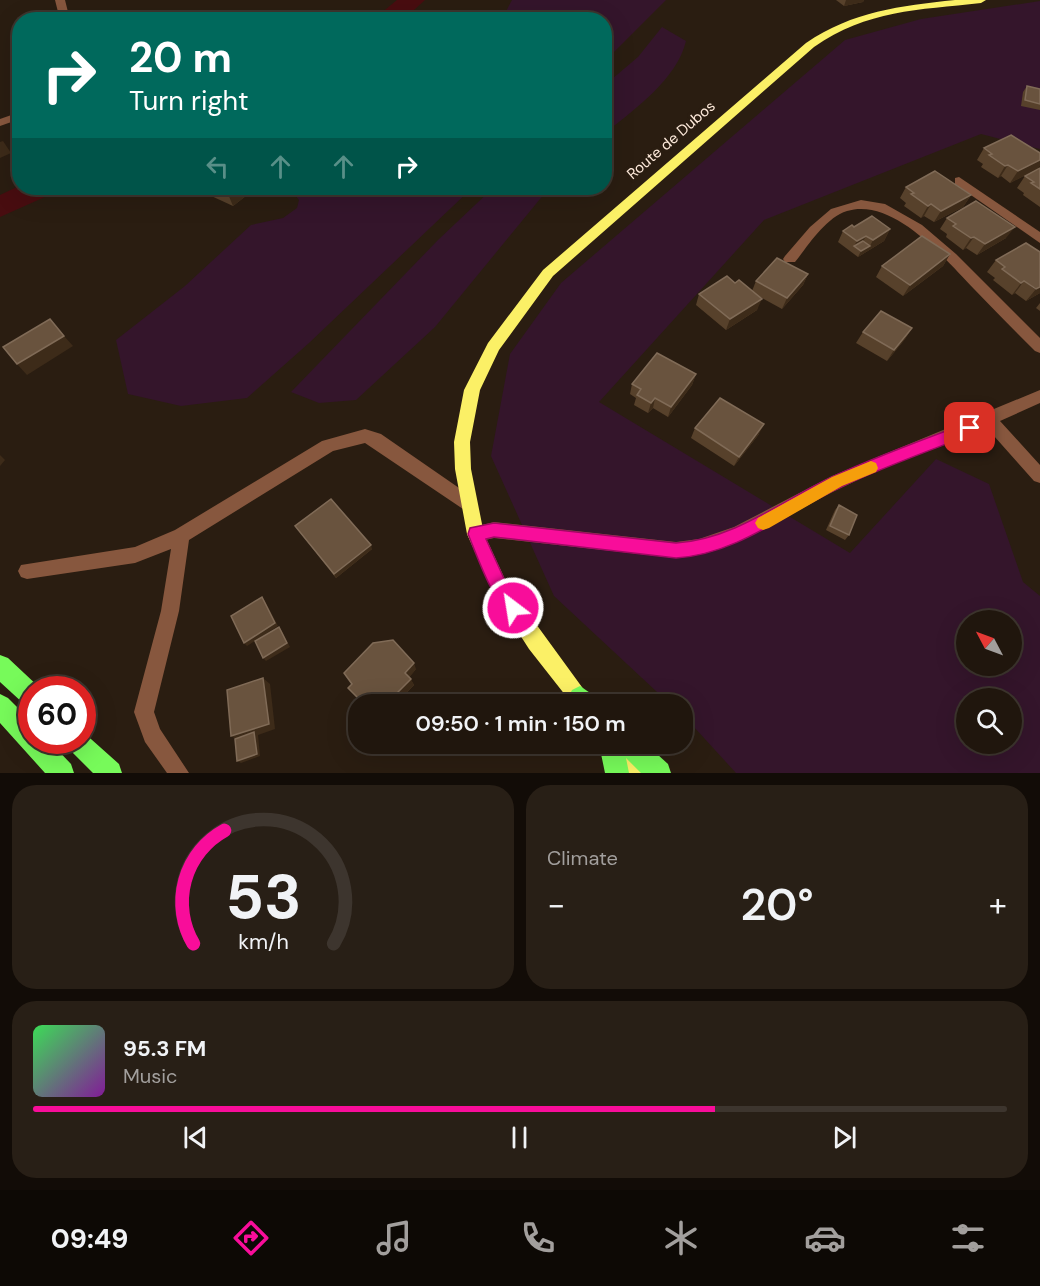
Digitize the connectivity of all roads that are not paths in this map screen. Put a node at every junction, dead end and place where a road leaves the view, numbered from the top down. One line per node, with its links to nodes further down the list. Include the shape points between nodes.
1 (981, 0): 9 (main road, Route de Dubos, via 886,12 828,33 548,273 493,347 472,390 462,442)
2 (959, 181): 3 (street)
3 (1040, 238)
4 (790, 258): 5 (street, via 834,212 844,207 877,207 923,231)
5 (1040, 347)
6 (1040, 396): 7 (street)
7 (990, 420): 8 (street); 10 (street, via 837,482 753,528 696,549 494,530)
8 (1040, 476)
9 (469, 504): 10 (main road, Route de Dubos); 11 (street, via 365,436 327,446)
10 (476, 534): 15 (main road, Route de Dubos, via 501,590)
11 (181, 536): 12 (street, via 135,555); 25 (street, via 170,611 144,712 153,735)
12 (27, 571)
13 (0, 666): 14 (highway)
14 (18, 683)
15 (577, 694)
16 (0, 706): 17 (highway)
17 (18, 725)
18 (45, 754): 23 (highway)
19 (90, 754): 24 (highway)
20 (613, 754): 26 (highway)
21 (619, 754): 27 (main road)
22 (639, 754): 28 (highway)
23 (62, 773)
24 (110, 773)
25 (179, 773)
26 (617, 773)
27 (635, 773)
28 (659, 773)

